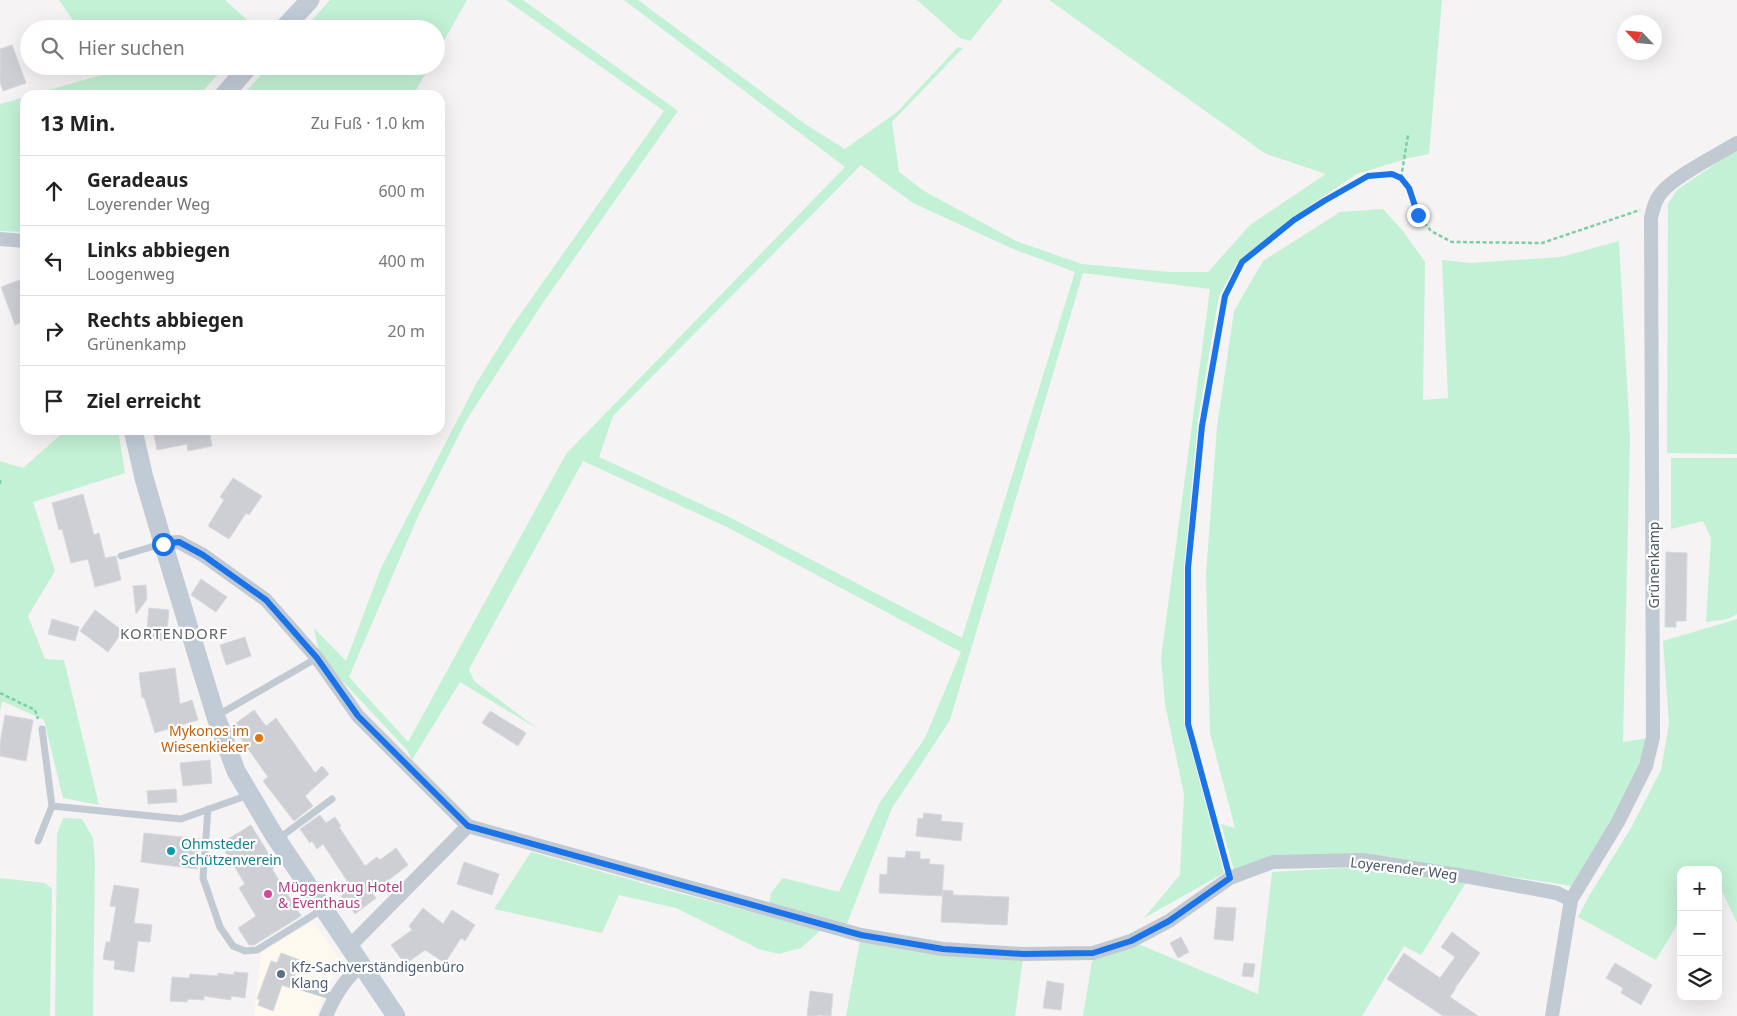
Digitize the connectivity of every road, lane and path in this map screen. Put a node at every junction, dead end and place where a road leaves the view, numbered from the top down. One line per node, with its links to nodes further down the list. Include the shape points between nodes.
1 (310, 0): 2 (main road)
2 (291, 20)
3 (241, 75): 4 (main road)
4 (228, 90)
5 (1408, 135): 7 (path)
6 (1737, 143): 8 (street, via 1670,183)
7 (1401, 178): 8 (path, via 1409,188 1418,215 1431,231 1452,242 1542,244); 25 (path, via 1392,174 1368,176 1294,220 1242,262 1225,296 1202,426 1188,568 1188,724)
8 (1654, 207): 26 (street, Grünenkamp, via 1653,737 1646,766 1618,822)
9 (0, 240): 10 (street)
10 (20, 241)
11 (134, 435): 12 (main road)
12 (163, 544): 13 (lane); 14 (street, Loyerender Weg, via 179,542 203,555 266,600); 16 (main road)
13 (120, 556)
14 (317, 658): 16 (lane); 22 (street, Loyerender Weg, via 358,716)
15 (0, 693): 17 (path, via 35,710)
16 (216, 716): 18 (main road, via 226,747)
17 (42, 729): 20 (lane)
18 (248, 794): 21 (lane); 23 (main road)
19 (332, 799): 23 (lane)
20 (52, 806): 21 (lane, via 181,820); 24 (lane)
21 (208, 809): 27 (lane, via 203,878 220,927 233,946 245,951 257,950)
22 (468, 826): 25 (street, Loyerender Weg, via 861,935 943,949 1023,954 1093,953 1131,941 1169,921); 28 (street)
23 (277, 840): 27 (main road)
24 (38, 841)
25 (1230, 878): 26 (street, Loyerender Weg, via 1273,862 1363,860 1557,893)
26 (1571, 900): 34 (street)
27 (323, 909): 28 (main road)
28 (349, 946): 29 (main road)
29 (362, 966): 31 (street, via 354,971); 33 (main road)
30 (295, 985): 31 (lane)
31 (334, 997): 32 (street)
32 (326, 1016)
33 (396, 1016)
34 (1552, 1016)

